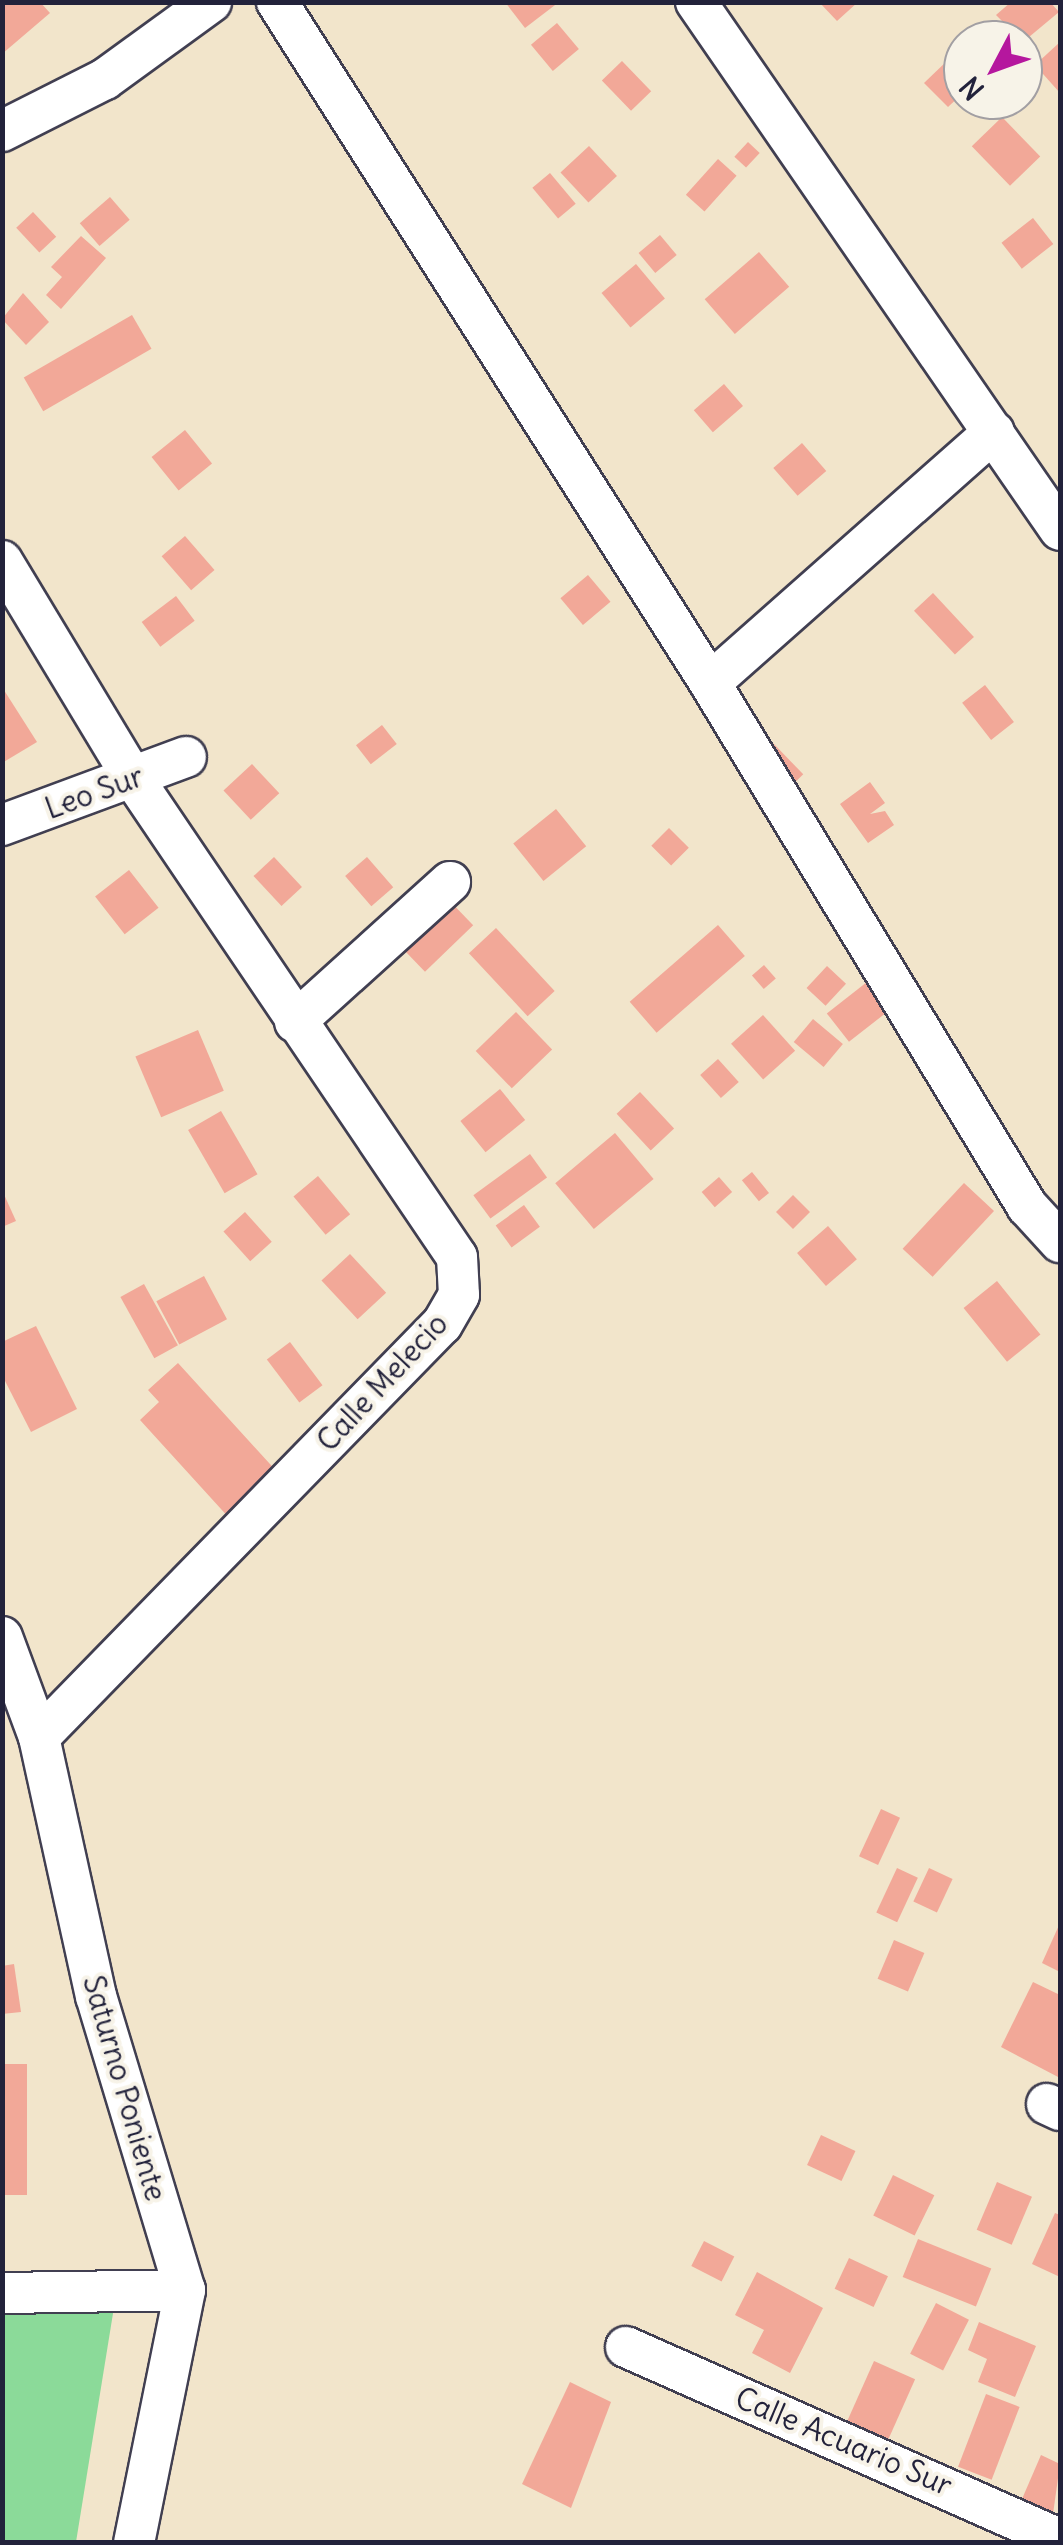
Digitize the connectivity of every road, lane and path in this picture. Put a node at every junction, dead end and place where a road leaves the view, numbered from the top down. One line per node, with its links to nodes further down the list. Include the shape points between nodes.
1 (211, 2): 4 (street, via 105,79)
2 (277, 2): 8 (street)
3 (696, 2): 5 (street)
4 (2, 131)
5 (994, 432): 6 (street); 8 (street)
6 (1060, 530)
7 (2, 561): 10 (street, Calle Melecio)
8 (710, 683): 14 (street, via 1028,1206)
9 (186, 757): 10 (street, Leo Sur)
10 (133, 778): 11 (street, Leo Sur); 13 (street, Calle Melecio)
11 (2, 825)
12 (450, 882): 13 (street)
13 (295, 1022): 16 (street, Calle Melecio, via 457,1257 459,1295 442,1324)
14 (1060, 1242)
15 (2, 1636): 16 (street, Saturno Poniente)
16 (39, 1736): 17 (street, Saturno Poniente, via 96,1996)
17 (185, 2290): 18 (street); 21 (street, Saturno Poniente)
18 (2, 2293)
19 (626, 2346): 20 (street, Calle Acuario Sur)
20 (1060, 2539)
21 (134, 2542)

